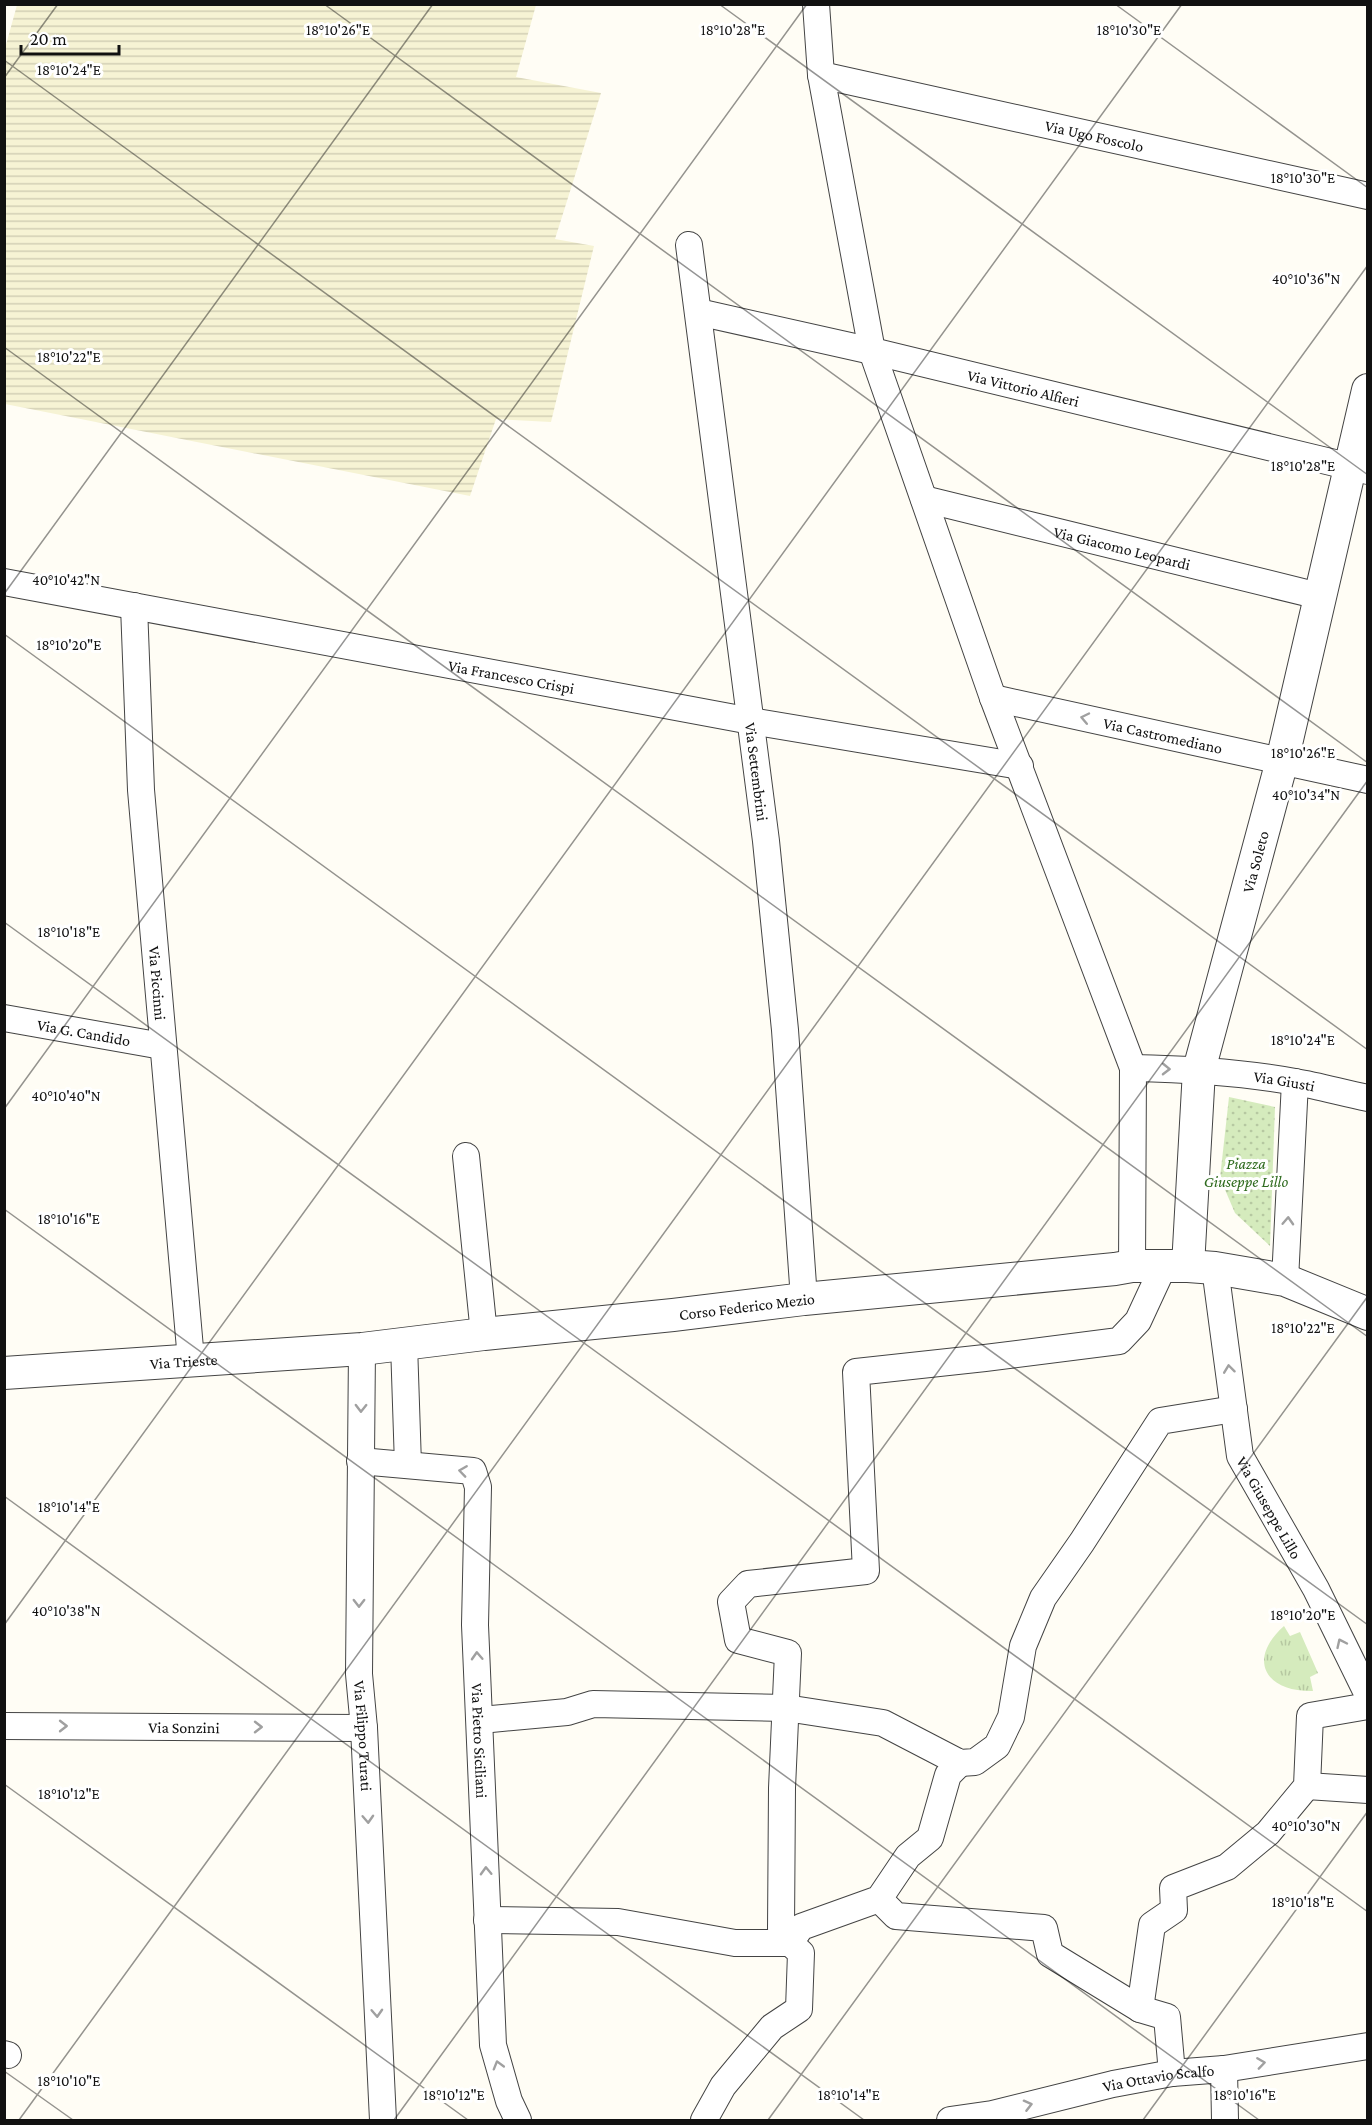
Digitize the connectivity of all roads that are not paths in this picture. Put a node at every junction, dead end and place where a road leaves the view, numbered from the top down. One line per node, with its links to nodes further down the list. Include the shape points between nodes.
1 (816, 4): 2 (street)
2 (821, 75): 3 (street, Via Ugo Foscolo); 6 (street)
3 (1368, 196)
4 (689, 245): 5 (street, Via Settembrini)
5 (698, 312): 6 (street, Via Vittorio Alfieri); 14 (street, Via Settembrini)
6 (872, 351): 8 (street, Via Vittorio Alfieri); 9 (street)
7 (1368, 390): 8 (street, Via Soleto)
8 (1359, 469): 11 (street, Via Soleto)
9 (924, 499): 11 (street, Via Giacomo Leopardi); 13 (street)
10 (4, 582): 12 (street, Via Francesco Crispi)
11 (1319, 596): 15 (street, Via Soleto)
12 (134, 606): 14 (street, Via Francesco Crispi); 19 (street, Via Piccinni, via 141,790)
13 (993, 698): 15 (street, Via Castromediano, one-way to 13); 16 (street)
14 (751, 721): 16 (street, Via Francesco Crispi); 28 (street, Via Settembrini, via 785,1030)
15 (1282, 761): 17 (street, Via Castromediano); 21 (street, Via Soleto)
16 (1020, 766): 20 (street)
17 (1368, 780)
18 (4, 1018): 19 (street, Via G. Candido)
19 (162, 1046): 33 (street, Via Piccinni)
20 (1133, 1068): 21 (street, Via Giusti, one-way to 21); 25 (street)
21 (1199, 1070): 22 (street, Via Giusti); 26 (street, Via Soleto)
22 (1295, 1082): 23 (street, Via Giusti); 27 (street, one-way to 22)
23 (1368, 1098)
24 (466, 1156): 30 (street)
25 (1132, 1266): 26 (street); 28 (street, Corso Federico Mezio)
26 (1189, 1267): 27 (street); 35 (street, Via Giuseppe Lillo, one-way to 26); 40 (street, via 1119,1341 856,1372 866,1571 748,1584 731,1602 738,1641 788,1653)
27 (1285, 1280): 29 (street)
28 (804, 1299): 30 (street, Corso Federico Mezio)
29 (1368, 1314)
30 (484, 1334): 31 (street, Corso Federico Mezio)
31 (404, 1344): 32 (street, Corso Federico Mezio); 37 (street)
32 (362, 1349): 33 (street, Via Trieste); 36 (street, Via Filippo Turati, one-way to 36)
33 (191, 1360): 34 (street, Via Trieste)
34 (4, 1373)
35 (1234, 1409): 38 (street, Via Giuseppe Lillo, one-way to 35, via 1316,1589 1240,1456); 44 (street, via 1160,1421 1043,1598 1023,1646 1011,1717 997,1746 975,1762)
36 (360, 1461): 37 (street, Via Pietro Siciliani); 43 (street, Via Filippo Turati, one-way to 43, via 359,1674)
37 (408, 1465): 41 (street, Via Pietro Siciliani, one-way to 37, via 476,1625 478,1487 473,1471)
38 (1368, 1695)
39 (1368, 1706): 45 (street, via 1310,1716)
40 (786, 1708): 41 (street, via 593,1704 567,1712); 44 (street, via 883,1723); 49 (street, via 782,1929)
41 (481, 1720): 48 (street, Via Pietro Siciliani, one-way to 41)
42 (4, 1726): 43 (street, Via Sonzini, one-way to 43)
43 (364, 1728): 54 (street, Via Filippo Turati, one-way to 54)
44 (960, 1762): 47 (street, via 948,1776 930,1838 908,1856)
45 (1307, 1786): 46 (street); 50 (street, via 1268,1833 1227,1867 1173,1888 1174,1910 1152,1925)
46 (1368, 1790)
47 (879, 1899): 49 (street, via 801,1927); 50 (street, via 896,1916 1044,1928 1050,1954)
48 (488, 1920): 49 (street, via 618,1922 735,1943); 55 (street, Via Pietro Siciliani, one-way to 48, via 508,2101 493,2045)
49 (790, 1943): 56 (street, via 801,1953 799,2010 772,2027 723,2086)
50 (1140, 2009): 53 (street, via 1167,2017)
51 (1368, 2046): 52 (street, Via Ottavio Scalfo, one-way to 51)
52 (1224, 2069): 53 (street, Via Ottavio Scalfo); 58 (street)
53 (1172, 2073): 57 (street, Via Ottavio Scalfo, one-way to 53)
54 (383, 2121)
55 (518, 2121)
56 (704, 2121)
57 (950, 2121)
58 (1225, 2121)

